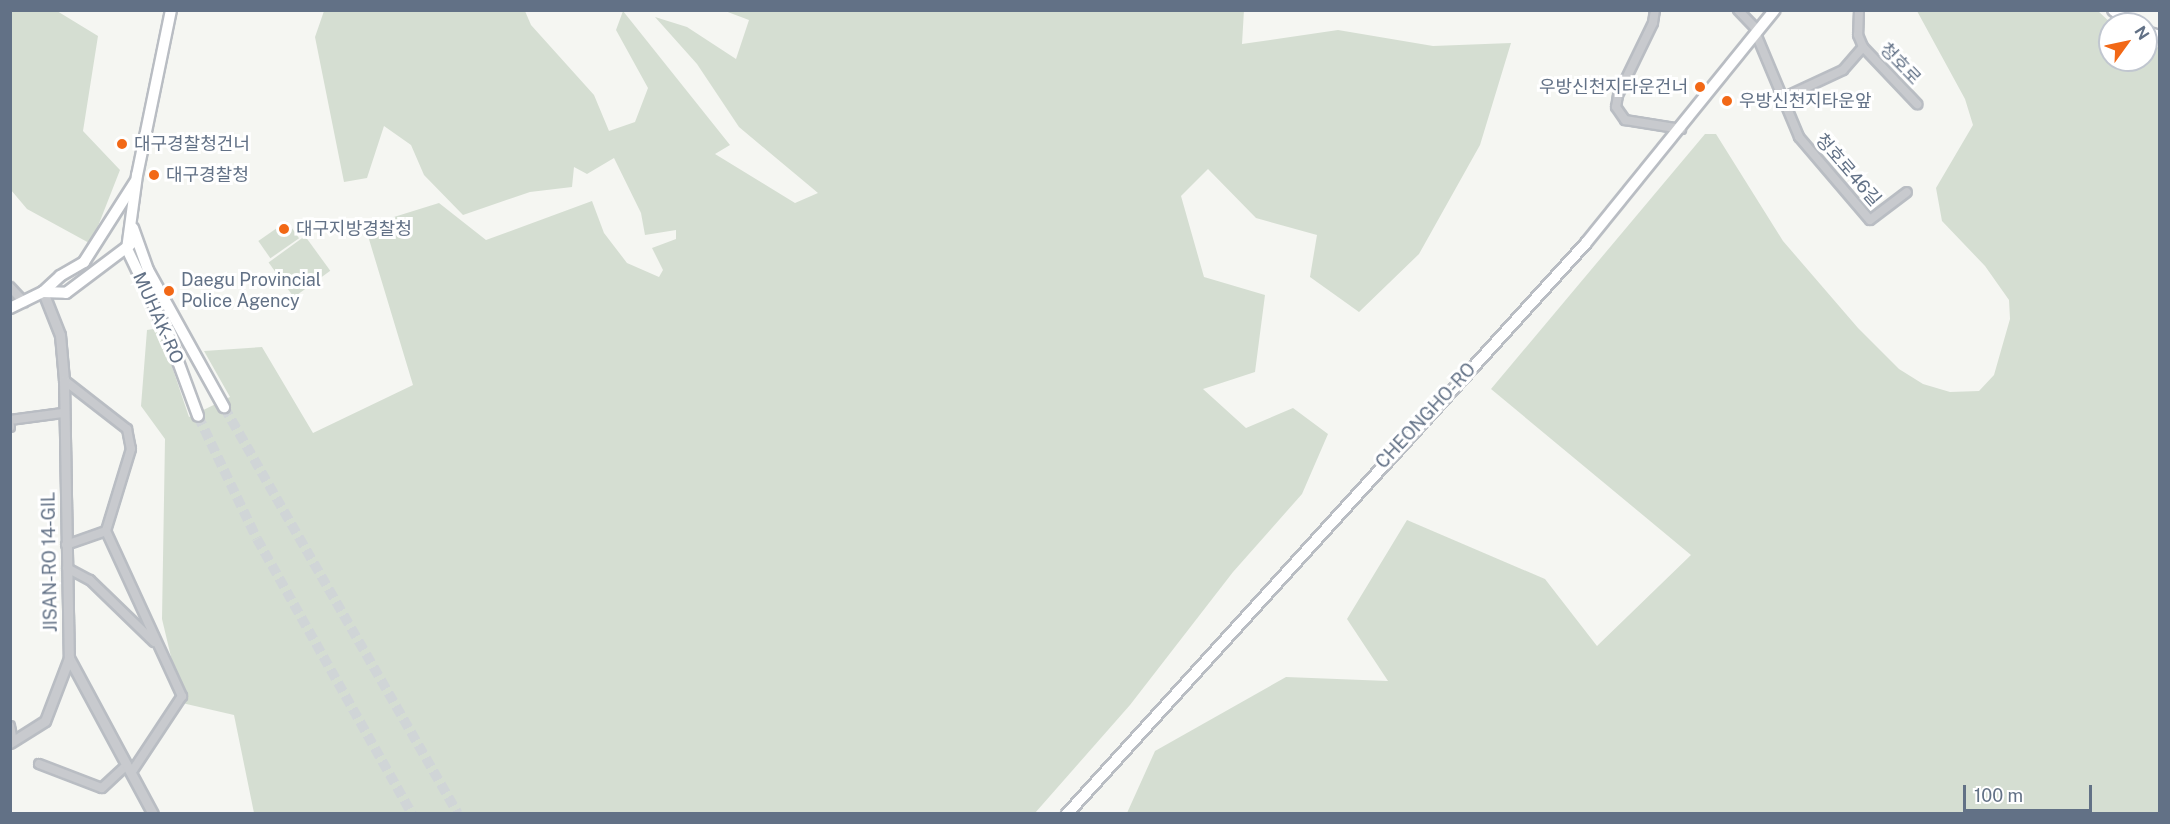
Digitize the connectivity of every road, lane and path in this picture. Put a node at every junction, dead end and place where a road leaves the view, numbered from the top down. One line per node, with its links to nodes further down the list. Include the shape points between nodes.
1 (171, 10): 11 (main road, MUHAK-RO)
2 (1655, 10): 10 (street, via 1616,107 1625,120)
3 (1738, 10): 6 (street)
4 (1775, 10): 6 (main road, CHEONGHO-RO)
5 (1859, 10): 7 (street, 청호로, via 1858,35)
6 (1757, 33): 8 (street, 청호로46길); 10 (main road, CHEONGHO-RO)
7 (1863, 47): 8 (street, via 1843,70); 9 (street, 청호로)
8 (1783, 98): 12 (street, 청호로46길, via 1799,137 1870,220)
9 (1917, 104)
10 (1681, 129): 35 (main road, CHEONGHO-RO, via 1586,243)
11 (136, 182): 13 (main road, MUHAK-RO); 17 (main road, MUHAK-RO, via 84,262 60,276)
12 (1907, 192)
13 (131, 219): 14 (main road, MUHAK-RO); 15 (main road, MUHAK-RO)
14 (135, 238): 15 (main road); 21 (main road, MUHAK-RO, via 148,270)
15 (127, 249): 17 (main road, via 66,292); 23 (main road, MUHAK-RO, via 169,337)
16 (10, 287): 18 (street)
17 (44, 292): 18 (main road); 20 (street, JISAN-RO 14-GIL, via 60,335)
18 (24, 302): 19 (main road)
19 (10, 308)
20 (64, 380): 22 (street, JISAN-RO 14-GIL); 25 (street, via 127,429 131,449)
21 (224, 406)
22 (63, 413): 24 (street); 26 (street, JISAN-RO 14-GIL)
23 (198, 416)
24 (10, 420)
25 (106, 531): 26 (street); 28 (street)
26 (66, 545): 27 (street, JISAN-RO 14-GIL)
27 (67, 568): 28 (street, via 90,580); 29 (street, JISAN-RO 14-GIL)
28 (157, 645): 33 (street, via 182,696)
29 (69, 658): 31 (street, via 45,721); 33 (street, JISAN-RO 14-GIL)
30 (10, 726): 31 (street)
31 (12, 742)
32 (39, 764): 33 (street, via 102,788)
33 (129, 769): 34 (street, JISAN-RO 14-GIL)
34 (153, 813)
35 (1067, 813)

